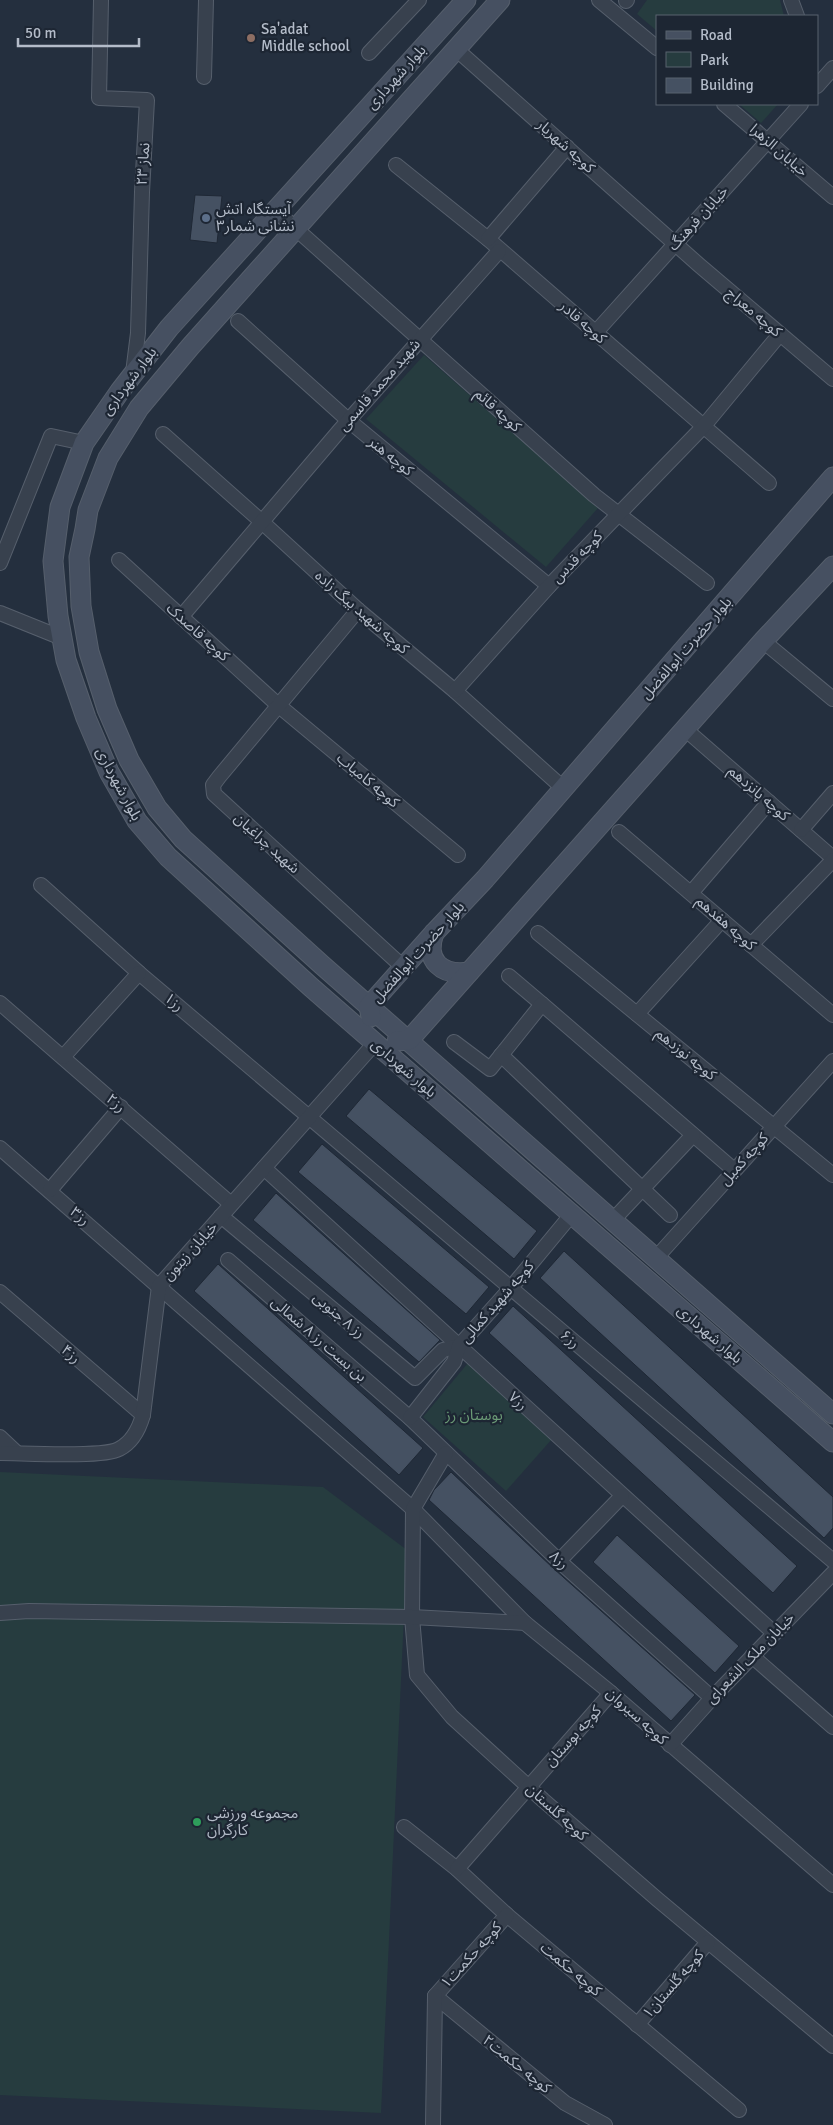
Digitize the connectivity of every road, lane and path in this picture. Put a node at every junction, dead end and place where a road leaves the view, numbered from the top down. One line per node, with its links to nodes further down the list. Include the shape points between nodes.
1 (101, 0): 30 (street, نماز ۲۳, via 99,98 147,100 138,333)
2 (206, 0): 13 (street)
3 (419, 0): 11 (street)
4 (466, 0): 21 (main road, بلوار شهرداری)
5 (500, 0): 10 (main road, بلوار شهرداری)
6 (599, 0): 9 (street)
7 (791, 0): 8 (street)
8 (797, 15)
9 (656, 47)
10 (456, 50): 18 (street, کوچه شهریار); 22 (main road, بلوار شهرداری)
11 (369, 54)
12 (833, 68): 14 (street)
13 (204, 77)
14 (818, 78)
15 (725, 105): 17 (street, خیابان الزهرا)
16 (800, 105): 17 (street, خیابان فرهنگ)
17 (768, 141): 20 (street, خیابان الزهرا); 24 (street, خیابان فرهنگ)
18 (567, 147): 23 (street); 24 (street, کوچه شهریار)
19 (396, 165): 23 (street, کوچه قادر)
20 (833, 197)
21 (276, 211): 22 (street, کوچه قائم); 30 (main road, بلوار شهرداری, via 170,328)
22 (295, 228): 29 (street, کوچه قائم); 73 (main road, بلوار شهرداری, via 139,408 108,458 88,510 79,557 81,606 89,652 107,709 129,760 157,808 183,839)
23 (488, 239): 25 (street, کوچه قادر)
24 (675, 244): 27 (street, خیابان فرهنگ); 28 (street, کوچه معراج)
25 (499, 250): 27 (street, کوچه قادر); 29 (street, شهید محمد قاسمی)
26 (238, 321): 32 (street, کوچه هنر)
27 (596, 332): 33 (street, کوچه قادر)
28 (780, 334): 31 (street, کوچه معراج); 33 (street, کوچه قدس)
29 (419, 339): 32 (street, شهید محمد قاسمی); 38 (street, کوچه قائم)
30 (133, 374): 35 (main road, بلوار شهرداری)
31 (833, 379)
32 (348, 420): 39 (street, شهید محمد قاسمی); 44 (street, کوچه هنر)
33 (703, 427): 37 (street, کوچه قادر); 38 (street, کوچه قدس)
34 (163, 434): 39 (street, کوچه شهید بیگ زاده)
35 (84, 444): 41 (street, via 51,436); 48 (main road, بلوار شهرداری, via 60,507 52,561)
36 (833, 477): 54 (main road, بلوار حضرت ابوالفضل)
37 (769, 482)
38 (619, 514): 43 (street, کوچه قائم); 44 (street, کوچه قدس)
39 (262, 522): 45 (street, کوچه شهید بیگ زاده); 47 (street, شهید محمد قاسمی)
40 (119, 560): 47 (street, کوچه قاصدک)
41 (0, 564)
42 (833, 566): 49 (main road)
43 (707, 583)
44 (549, 586): 50 (street, کوچه قدس)
45 (358, 610): 50 (street, کوچه شهید بیگ زاده); 52 (street)
46 (0, 613): 48 (street)
47 (181, 617): 52 (street, کوچه قاصدک)
48 (62, 638): 77 (main road, بلوار شهرداری, via 86,718 109,772 138,821 168,857)
49 (763, 641): 51 (street); 53 (main road)
50 (455, 691): 54 (street, کوچه شهید بیگ زاده)
51 (833, 699)
52 (278, 705): 59 (street, کوچه کامیاب); 67 (street, شهید چراغیان, via 219,776 213,785 214,794)
53 (685, 729): 56 (street, کوچه پانزدهم); 68 (main road)
54 (563, 788): 65 (main road, بلوار حضرت ابوالفضل)
55 (833, 793): 57 (street)
56 (769, 802): 57 (street, کوچه پانزدهم); 62 (street)
57 (801, 830): 60 (street, کوچه پانزدهم)
58 (619, 832): 62 (street, کوچه هفدهم)
59 (458, 855)
60 (833, 859): 66 (street)
61 (41, 886): 69 (street, رز۱)
62 (691, 893): 63 (street, کوچه هفدهم)
63 (722, 920): 66 (street, کوچه هفدهم); 74 (street)
64 (538, 932): 74 (street, کوچه نوزدهم)
65 (434, 933): 67 (main road, بلوار حضرت ابوالفضل); 68 (main road, via 430,943 438,966 451,973)
66 (751, 945): 75 (street, کوچه هفدهم)
67 (403, 967): 73 (main road, بلوار حضرت ابوالفضل)
68 (469, 972): 76 (main road)
69 (139, 973): 80 (street); 83 (street, رز۱)
70 (509, 976): 72 (street)
71 (0, 1003): 80 (street, رز۲)
72 (542, 1004): 79 (street); 85 (street)
73 (369, 1006): 76 (main road, بلوار شهرداری); 77 (main road, بلوار حضرت ابوالفضل)
74 (637, 1014): 84 (street, کوچه نوزدهم)
75 (833, 1015)
76 (409, 1040): 77 (main road); 96 (main road, بلوار شهرداری)
77 (375, 1042): 83 (street, خیابان زیتون); 93 (main road, بلوار شهرداری)
78 (454, 1042): 79 (street, via 490,1069)
79 (501, 1055): 90 (street)
80 (63, 1057): 82 (street, رز۲)
81 (833, 1061): 84 (street, کوچه کمیل)
82 (121, 1107): 91 (street); 92 (street, رز۲)
83 (309, 1117): 87 (street, خیابان زیتون); 100 (street, رز۶)
84 (774, 1126): 88 (street, کوچه کمیل); 89 (street, کوچه نوزدهم)
85 (692, 1135): 88 (street); 90 (street)
86 (0, 1148): 91 (street, رز۳)
87 (264, 1168): 92 (street, خیابان زیتون); 102 (street, رز۷)
88 (734, 1170): 97 (street, کوچه کمیل)
89 (833, 1175)
90 (642, 1188): 94 (street); 96 (street)
91 (50, 1190): 99 (street, رز۳)
92 (231, 1204): 95 (street, خیابان زیتون)
93 (572, 1214): 100 (street, کوچه شهید کمالی); 107 (main road, بلوار شهرداری)
94 (670, 1215)
95 (221, 1216): 99 (street, خیابان زیتون); 102 (street, رز ۸ جنوبی, via 415,1378 444,1350)
96 (613, 1220): 97 (main road, بلوار شهرداری)
97 (656, 1258): 103 (main road, بلوار شهرداری)
98 (228, 1260): 105 (street, بن بست رز ۸ شمالی)
99 (159, 1286): 104 (street, خیابان زیتون); 112 (street, رز۳)
100 (510, 1289): 102 (street, کوچه شهید کمالی); 114 (street, رز۶)
101 (0, 1292): 104 (street, رز۴)
102 (458, 1346): 105 (street, کوچه شهید کمالی, via 454,1362); 111 (street, رز۷)
103 (833, 1414)
104 (143, 1416): 109 (street, خیابان زیتون, via 138,1432 119,1450 92,1454)
105 (410, 1418): 110 (street, رز۸)
106 (0, 1437): 109 (street)
107 (833, 1442)
108 (0, 1453): 109 (street, خیابان زیتون)
109 (17, 1453)
110 (446, 1453): 112 (street); 113 (street, رز۸)
111 (622, 1496): 113 (street); 119 (street, رز۷)
112 (413, 1509): 117 (street, کوچه گلستان); 118 (street, کوچه سیروان)
113 (559, 1561): 122 (street, رز۸)
114 (833, 1561)
115 (833, 1573): 119 (street, خیابان ملک الشعرای)
116 (0, 1613): 117 (street)
117 (412, 1617): 118 (street); 125 (street, کوچه گلستان, via 417,1674 452,1716)
118 (525, 1623): 121 (street, کوچه سیروان)
119 (774, 1633): 120 (street, خیابان ملک الشعرای)
120 (752, 1656): 122 (street, خیابان ملک الشعرای); 123 (street)
121 (611, 1693): 124 (street, کوچه سیروان); 125 (street, کوچه بوستان)
122 (712, 1698): 124 (street, خیابان ملک الشعرای)
123 (833, 1727)
124 (670, 1745): 128 (street, کوچه سیروان)
125 (528, 1786): 127 (street, کوچه بوستان); 130 (street, کوچه گلستان)
126 (404, 1827): 127 (street, کوچه حکمت)
127 (457, 1869): 129 (street, کوچه حکمت)
128 (833, 1885)
129 (506, 1915): 131 (street, کوچه حکمت۱); 132 (street, کوچه حکمت)
130 (708, 1942): 132 (street, کوچه گلستان۱); 133 (street, کوچه گلستان)
131 (435, 1996): 135 (street); 136 (street, کوچه حکمت۲, via 565,2103)
132 (637, 2025): 134 (street, کوچه حکمت)
133 (833, 2046)
134 (739, 2110)
135 (433, 2125)
136 (605, 2125)

